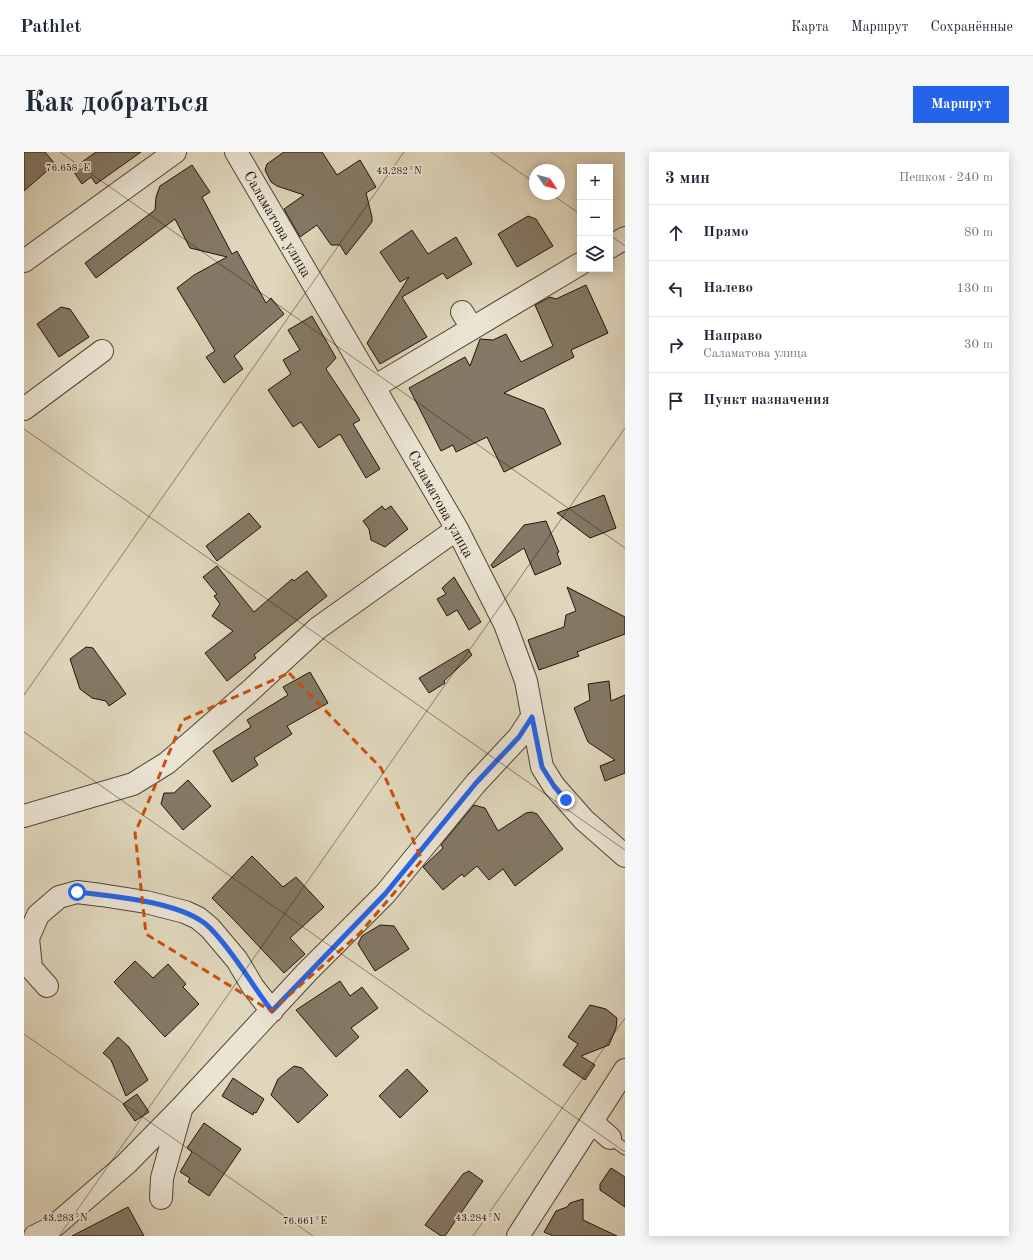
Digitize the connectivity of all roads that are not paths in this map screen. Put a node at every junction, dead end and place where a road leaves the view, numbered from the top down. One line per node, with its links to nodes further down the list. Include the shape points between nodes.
1 (175, 152): 5 (street)
2 (236, 152): 8 (street, Саламатова улица)
3 (625, 238): 4 (street)
4 (613, 245)
5 (24, 261)
6 (577, 265): 8 (street, via 467,320)
7 (102, 350): 9 (street)
8 (374, 387): 10 (street, Саламатова улица)
9 (24, 409)
10 (457, 529): 11 (street, Саламатова улица, via 505,624 526,681); 12 (street, via 318,628 252,690 167,763 133,784)
11 (532, 717): 13 (street, Саламатова улица, via 542,767 554,786 584,820); 15 (street, via 519,737 476,783 385,894)
12 (24, 816)
13 (625, 856)
14 (48, 986): 15 (street, via 31,968 28,938 38,916 58,898 77,892 146,902 198,918 237,960 253,987)
15 (272, 1011): 17 (street)
16 (625, 1070): 18 (street)
17 (181, 1108): 20 (street, via 162,1178); 21 (street, via 126,1164 52,1228)
18 (592, 1122): 19 (street); 22 (street)
19 (618, 1144)
20 (161, 1198)
21 (36, 1236)
22 (518, 1236)

